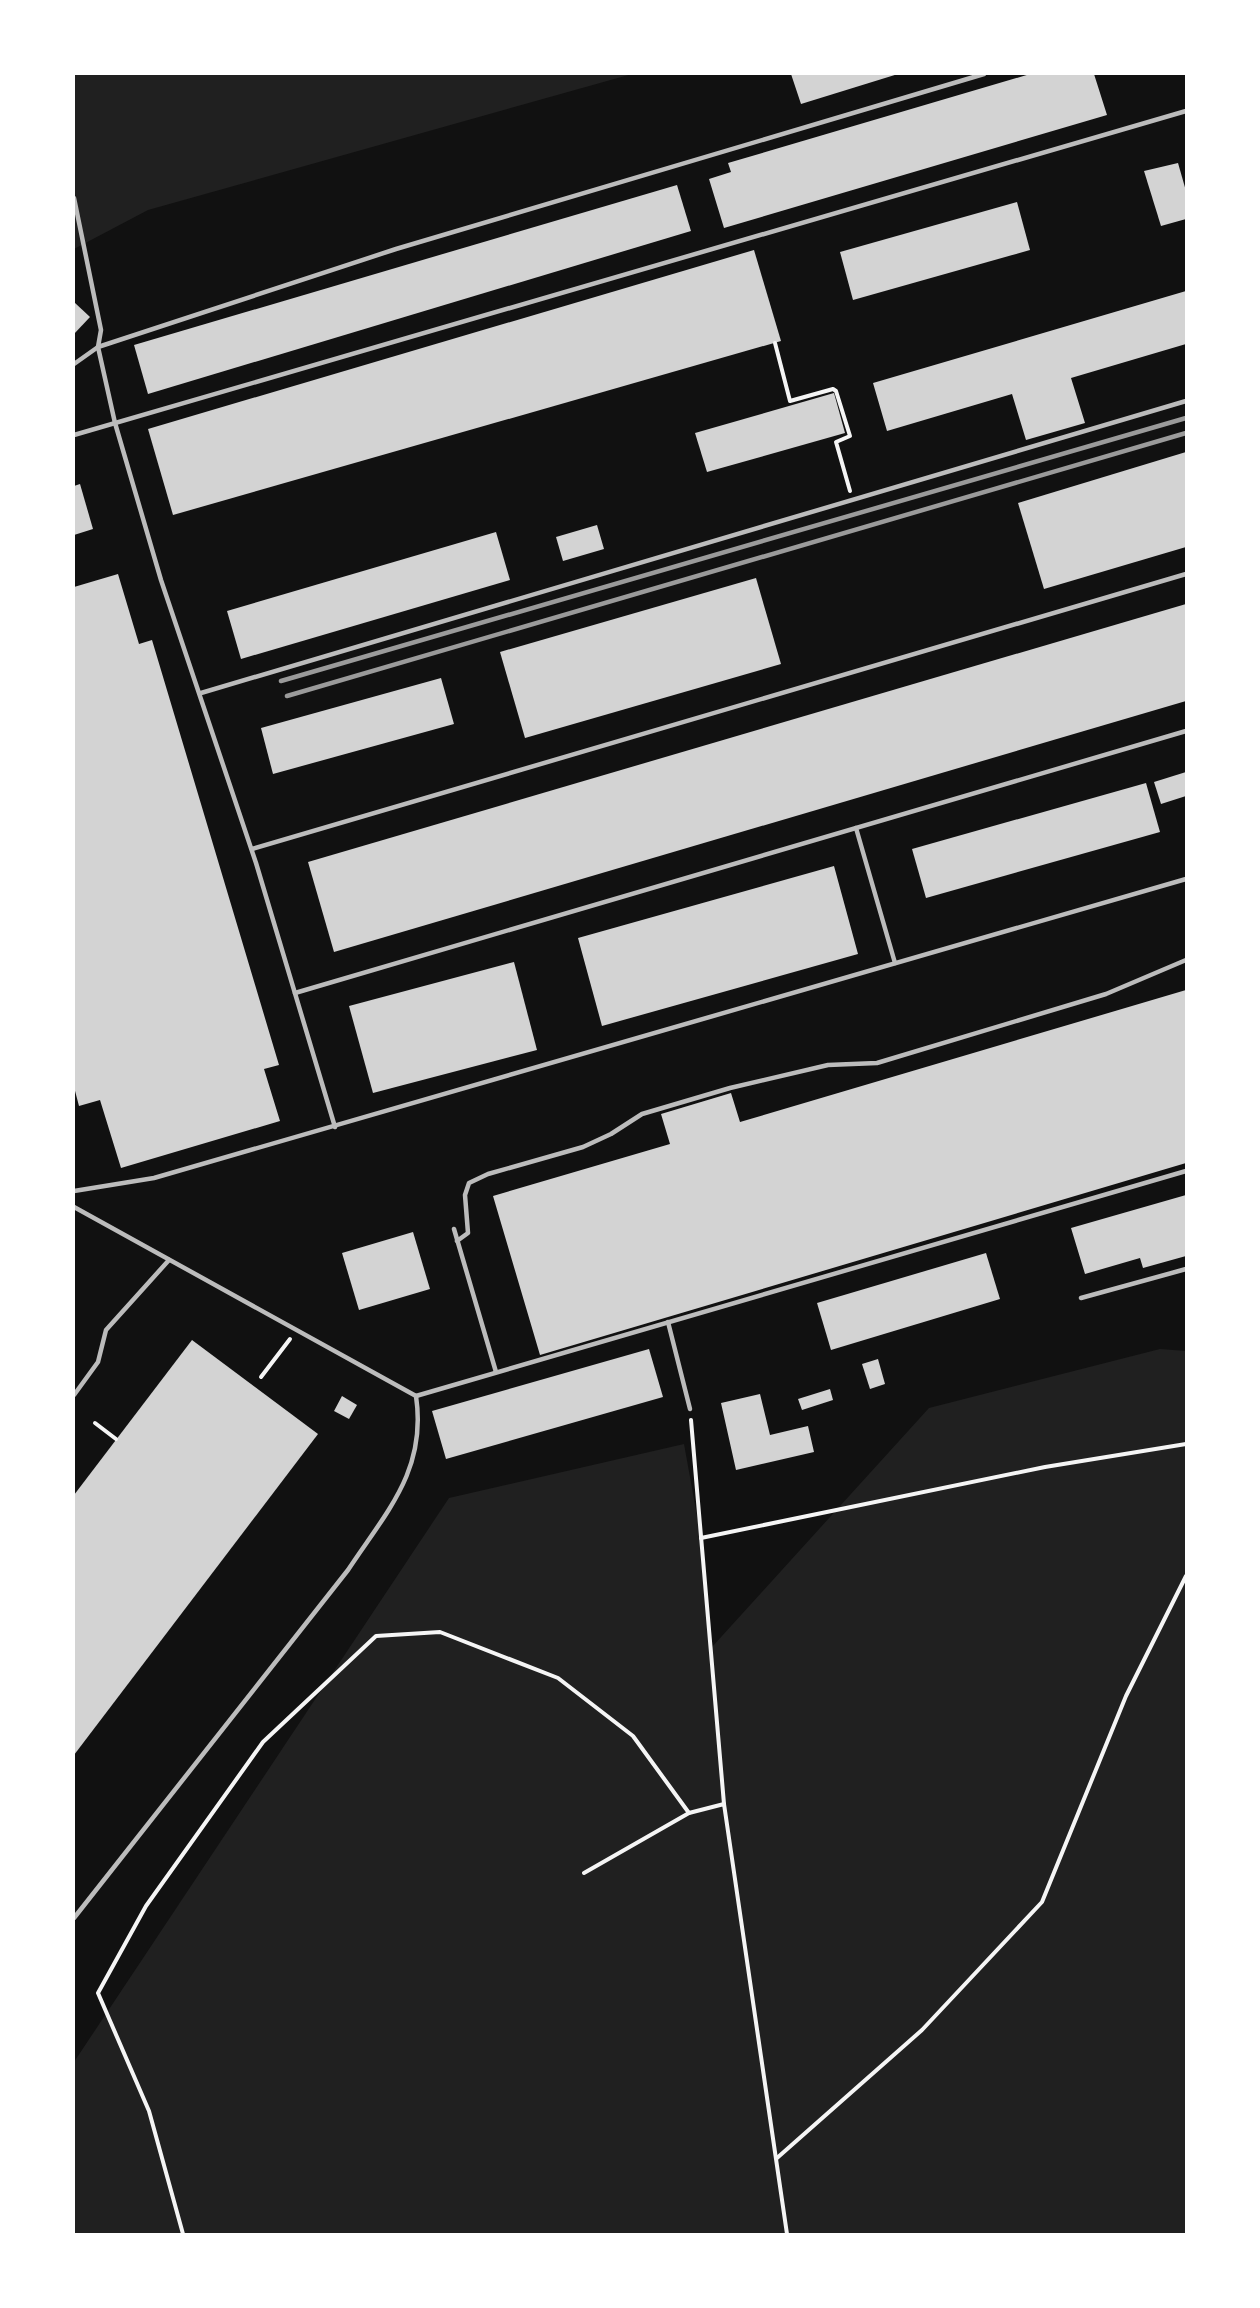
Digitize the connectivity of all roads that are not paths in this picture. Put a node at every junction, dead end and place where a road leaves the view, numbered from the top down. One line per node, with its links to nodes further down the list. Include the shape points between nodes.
1 (984, 74): 4 (lane, via 396,249)
2 (1186, 111): 7 (lane)
3 (74, 198): 4 (lane, via 101,330)
4 (98, 347): 5 (lane); 7 (lane)
5 (74, 364)
6 (1186, 401): 10 (lane)
7 (115, 423): 8 (lane); 10 (lane, via 161,580)
8 (74, 435)
9 (1186, 574): 13 (lane)
10 (201, 693): 13 (lane)
11 (1186, 731): 12 (lane)
12 (856, 828): 16 (lane); 17 (lane)
13 (252, 849): 17 (lane)
14 (1186, 879): 16 (lane)
15 (1186, 960): 23 (lane, via 1106,994 878,1063 828,1065 642,1114 583,1147 469,1183 465,1195 468,1233)
16 (895, 963): 18 (lane)
17 (295, 993): 18 (lane)
18 (335, 1127): 20 (lane, via 154,1179)
19 (1186, 1171): 27 (lane)
20 (74, 1191)
21 (74, 1207): 24 (lane)
22 (454, 1229): 23 (lane)
23 (457, 1241): 28 (lane)
24 (169, 1260): 29 (lane, via 106,1330 98,1362); 30 (lane)
25 (1186, 1269): 26 (lane)
26 (1081, 1298)
27 (668, 1322): 28 (lane); 31 (lane)
28 (496, 1372): 30 (lane)
29 (74, 1395)
30 (416, 1396): 32 (lane, via 420,1431 415,1454 387,1511 348,1570)
31 (690, 1409)
32 (74, 1918)

